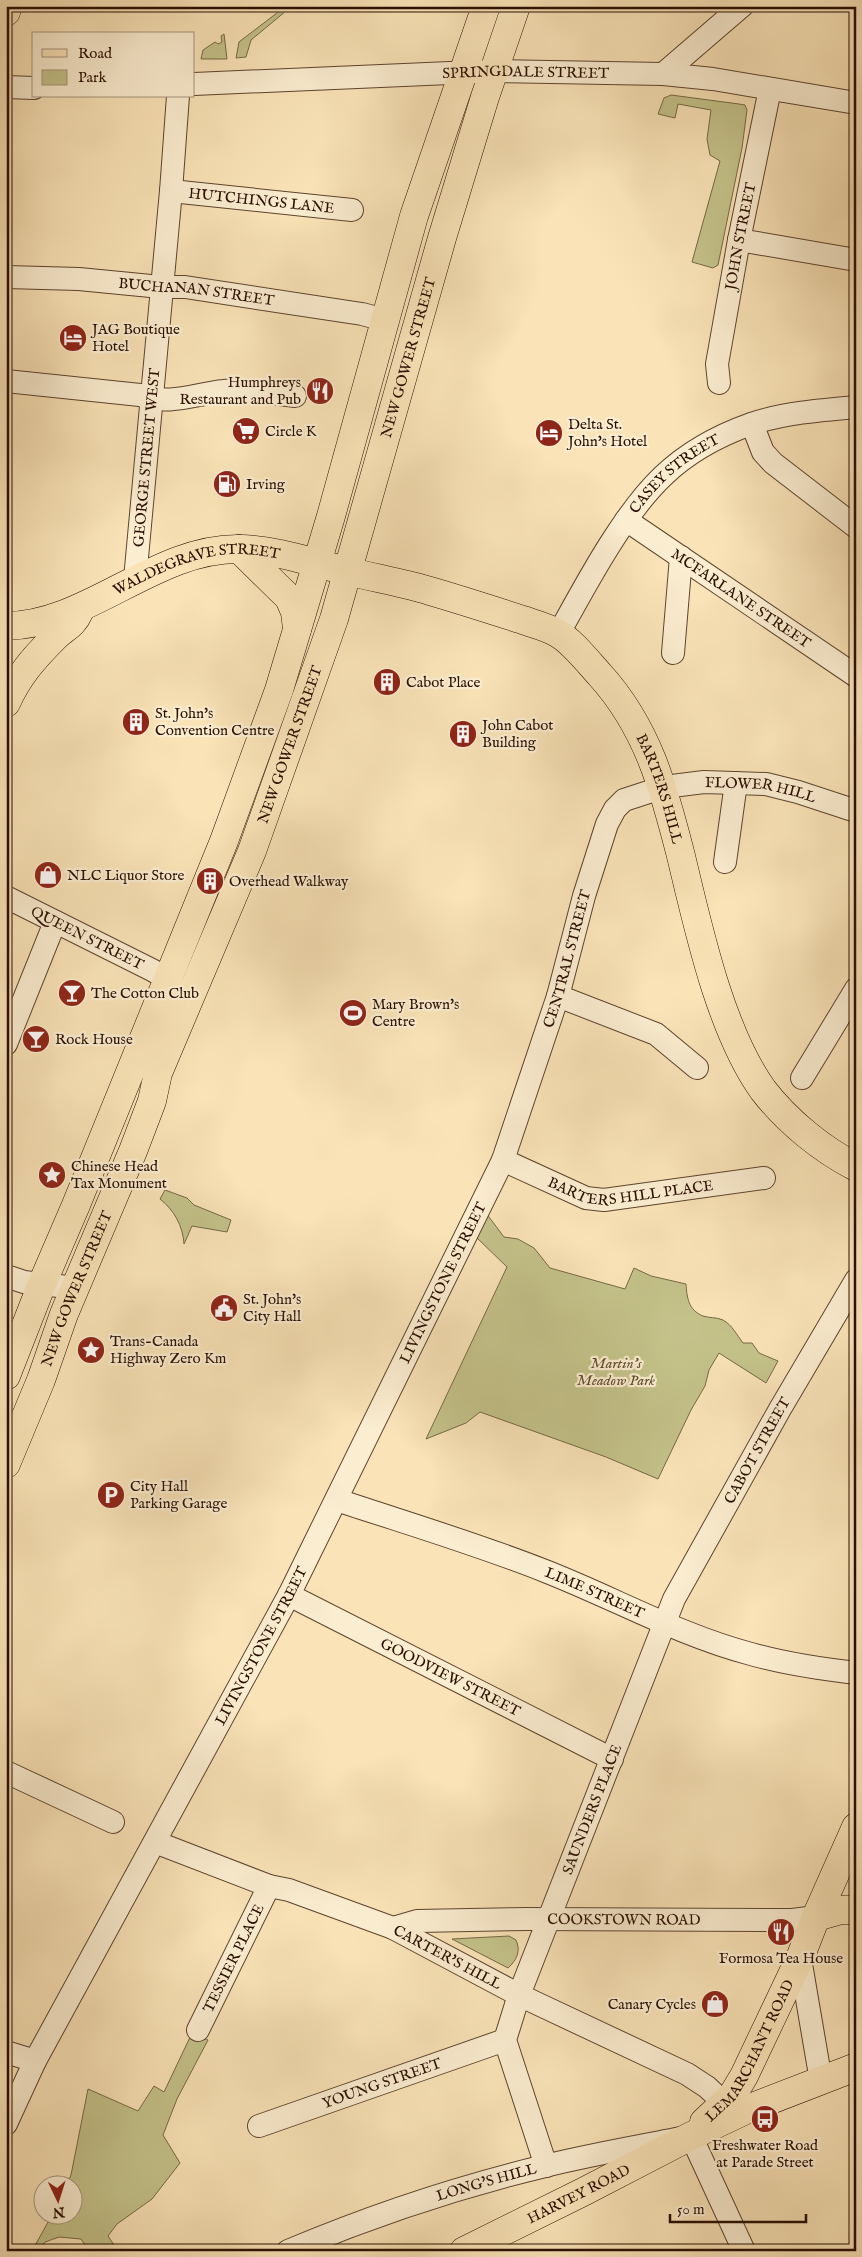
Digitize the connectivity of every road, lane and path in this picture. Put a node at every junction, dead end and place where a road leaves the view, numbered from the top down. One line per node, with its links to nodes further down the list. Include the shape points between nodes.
1 (8, 6): 5 (main road)
2 (486, 6): 7 (main road, NEW GOWER STREET)
3 (516, 6): 6 (main road, NEW GOWER STREET)
4 (742, 6): 8 (street)
5 (6, 12)
6 (496, 71): 7 (street, SPRINGDALE STREET); 8 (street, SPRINGDALE STREET); 33 (main road, NEW GOWER STREET, via 442,238)
7 (464, 72): 9 (street, SPRINGDALE STREET); 21 (main road, NEW GOWER STREET, via 416,209)
8 (662, 74): 12 (street, SPRINGDALE STREET)
9 (195, 84)
10 (6, 86): 11 (street)
11 (32, 88)
12 (770, 89): 14 (street, SPRINGDALE STREET); 17 (street, JOHN STREET)
13 (178, 98): 15 (street, GEORGE STREET WEST)
14 (856, 103)
15 (171, 191): 16 (street, HUTCHINGS LANE); 20 (street, GEORGE STREET WEST)
16 (352, 210)
17 (739, 240): 18 (street); 23 (street, JOHN STREET, via 717,364)
18 (856, 260)
19 (6, 276): 20 (street, BUCHANAN STREET)
20 (161, 287): 21 (street, BUCHANAN STREET, via 185,287); 25 (street, GEORGE STREET WEST)
21 (385, 320): 32 (main road, NEW GOWER STREET)
22 (6, 381): 25 (street, via 140,394)
23 (719, 384)
24 (295, 396): 25 (street, via 225,390 184,399)
25 (152, 400): 34 (street, GEORGE STREET WEST)
26 (856, 407): 27 (street, CASEY STREET)
27 (752, 424): 28 (street, CASEY STREET, via 714,440 664,475); 29 (street, via 764,452 774,463)
28 (626, 520): 31 (street, MCFARLANE STREET); 38 (street, CASEY STREET)
29 (856, 527)
30 (239, 549): 32 (main road, WALDEGRAVE STREET); 34 (main road, WALDEGRAVE STREET, via 193,557); 37 (main road, via 289,598)
31 (681, 557): 39 (street); 40 (street, MCFARLANE STREET)
32 (318, 562): 33 (main road, BARTERS HILL); 37 (main road, NEW GOWER STREET)
33 (347, 571): 38 (main road, BARTERS HILL, via 393,580); 51 (main road, NEW GOWER STREET, via 334,619 273,798)
34 (134, 579): 35 (main road, WALDEGRAVE STREET)
35 (81, 606): 36 (main road, WALDEGRAVE STREET, via 44,621); 41 (main road, via 74,622 27,666)
36 (6, 626)
37 (297, 629): 48 (main road, NEW GOWER STREET, via 279,690 227,832)
38 (559, 633): 43 (main road, BARTERS HILL, via 626,707)
39 (673, 653)
40 (856, 676)
41 (6, 703)
42 (736, 782): 43 (street, FLOWER HILL); 44 (street, FLOWER HILL, via 766,784); 45 (street)
43 (664, 787): 50 (street, CENTRAL STREET, via 624,800 607,824); 56 (main road, BARTERS HILL, via 698,925 723,1009 750,1070 777,1107 820,1146)
44 (856, 811)
45 (725, 862)
46 (6, 897): 47 (street, QUEEN STREET)
47 (55, 922): 48 (street, QUEEN STREET); 52 (street)
48 (168, 979): 51 (street, QUEEN STREET); 60 (main road, NEW GOWER STREET)
49 (856, 989): 54 (street)
50 (558, 996): 53 (street, via 656,1034); 55 (street, CENTRAL STREET)
51 (187, 1002): 61 (main road, NEW GOWER STREET, via 158,1073 152,1101 133,1151)
52 (6, 1044)
53 (697, 1068)
54 (802, 1078)
55 (503, 1160): 57 (street, BARTERS HILL PLACE, via 586,1198 604,1200); 64 (street, LIVINGSTONE STREET)
56 (856, 1167)
57 (764, 1178)
58 (6, 1276): 60 (street)
59 (856, 1280): 66 (street, CABOT STREET, via 674,1598)
60 (42, 1284): 61 (street); 62 (main road, NEW GOWER STREET)
61 (76, 1288): 63 (main road, NEW GOWER STREET)
62 (6, 1376)
63 (6, 1464)
64 (337, 1500): 65 (street, LIVINGSTONE STREET); 66 (street, LIME STREET, via 545,1571)
65 (288, 1595): 68 (street, GOODVIEW STREET); 72 (street, LIVINGSTONE STREET)
66 (664, 1624): 67 (street, LIME STREET, via 751,1654); 68 (street, SAUNDERS PLACE)
67 (856, 1673)
68 (612, 1759): 76 (street, SAUNDERS PLACE)
69 (6, 1772): 70 (street)
70 (113, 1822)
71 (856, 1826): 75 (main road, LEMARCHANT ROAD)
72 (155, 1842): 73 (street, CARTER'S HILL); 83 (street, LIVINGSTONE STREET)
73 (269, 1886): 77 (street, CARTER'S HILL, via 290,1890); 80 (street, TESSIER PLACE)
74 (856, 1910): 75 (main road, COOKSTOWN ROAD, via 841,1910)
75 (816, 1917): 76 (street, COOKSTOWN ROAD, via 792,1920); 78 (main road, LEMARCHANT ROAD)
76 (548, 1919): 77 (street, COOKSTOWN ROAD, via 417,1921); 79 (street, SAUNDERS PLACE)
77 (393, 1928): 79 (street, CARTER'S HILL)
78 (800, 1958): 85 (street, LEMARCHANT ROAD); 86 (main road, LEMARCHANT ROAD, via 744,2076)
79 (519, 1996): 81 (street, SAUNDERS PLACE); 86 (street, CARTER'S HILL, via 668,2065 707,2087)
80 (198, 2030)
81 (505, 2040): 88 (street, YOUNG STREET); 90 (street)
82 (6, 2052): 83 (street)
83 (34, 2062): 87 (street, LIVINGSTONE STREET)
84 (856, 2067): 85 (main road, HARVEY ROAD)
85 (821, 2081): 89 (main road, HARVEY ROAD, via 750,2108)
86 (724, 2103): 89 (main road, LEMARCHANT ROAD)
87 (6, 2124)
88 (259, 2126)
89 (691, 2136): 90 (street, LONG'S HILL); 92 (main road, HARVEY ROAD); 93 (street)
90 (546, 2166): 91 (street, LONG'S HILL, via 369,2219)
91 (288, 2251)
92 (464, 2251)
93 (744, 2251)

